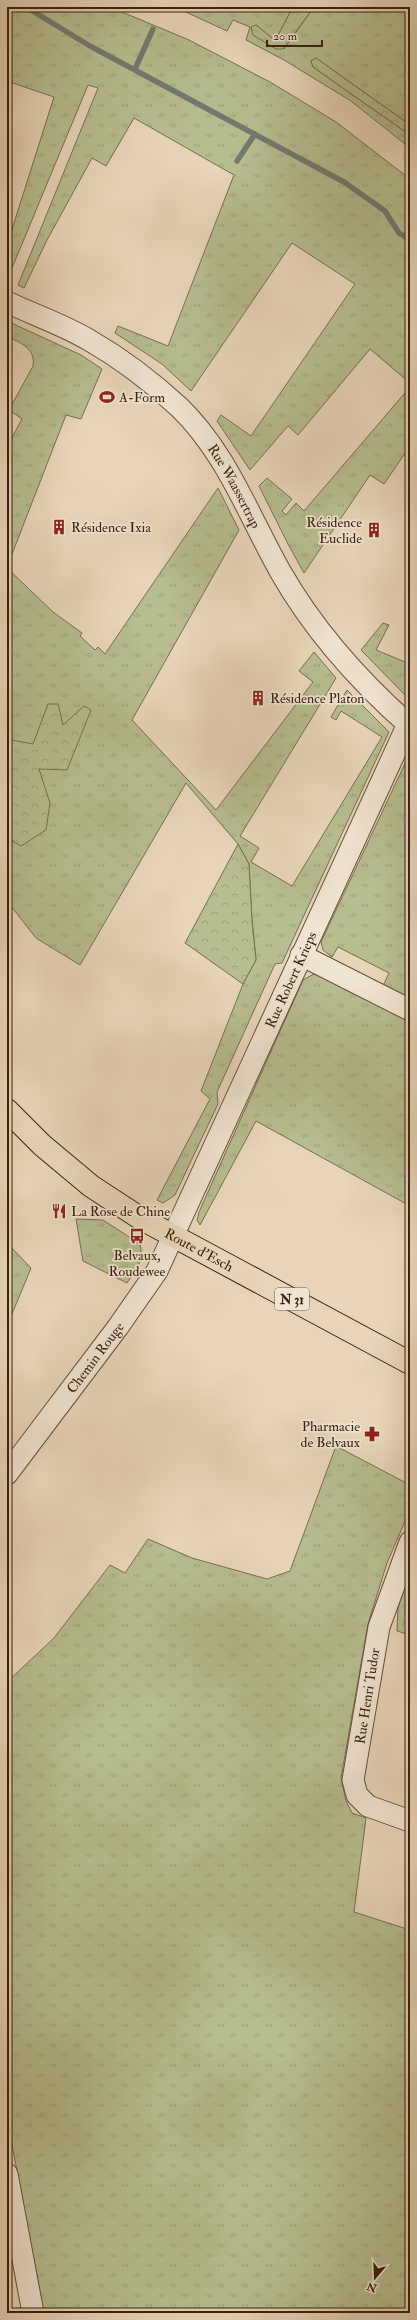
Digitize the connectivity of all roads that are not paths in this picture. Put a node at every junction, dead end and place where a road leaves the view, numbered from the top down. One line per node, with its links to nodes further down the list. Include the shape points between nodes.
1 (7, 302): 2 (street, Rue Waassertrap, via 88,340 135,370 180,408 210,444 235,484 280,571 310,619 370,689)
2 (409, 725): 3 (street, Rue Robert Krieps)
3 (301, 955): 4 (street); 6 (street, Rue Robert Krieps)
4 (410, 1010)
5 (7, 1110): 6 (main road, Route d'Esch / N 31, via 42,1145 91,1186)
6 (174, 1236): 7 (main road, Route d'Esch / N 31); 8 (street, Chemin Rouge, via 157,1271 118,1327)
7 (410, 1363)
8 (7, 1474)
9 (410, 1542): 10 (street, Rue Henri Tudor, via 378,1627 353,1780 357,1795 368,1806)
10 (410, 1821)
11 (7, 2174): 12 (street)
12 (10, 2207): 13 (street)
13 (33, 2313)

